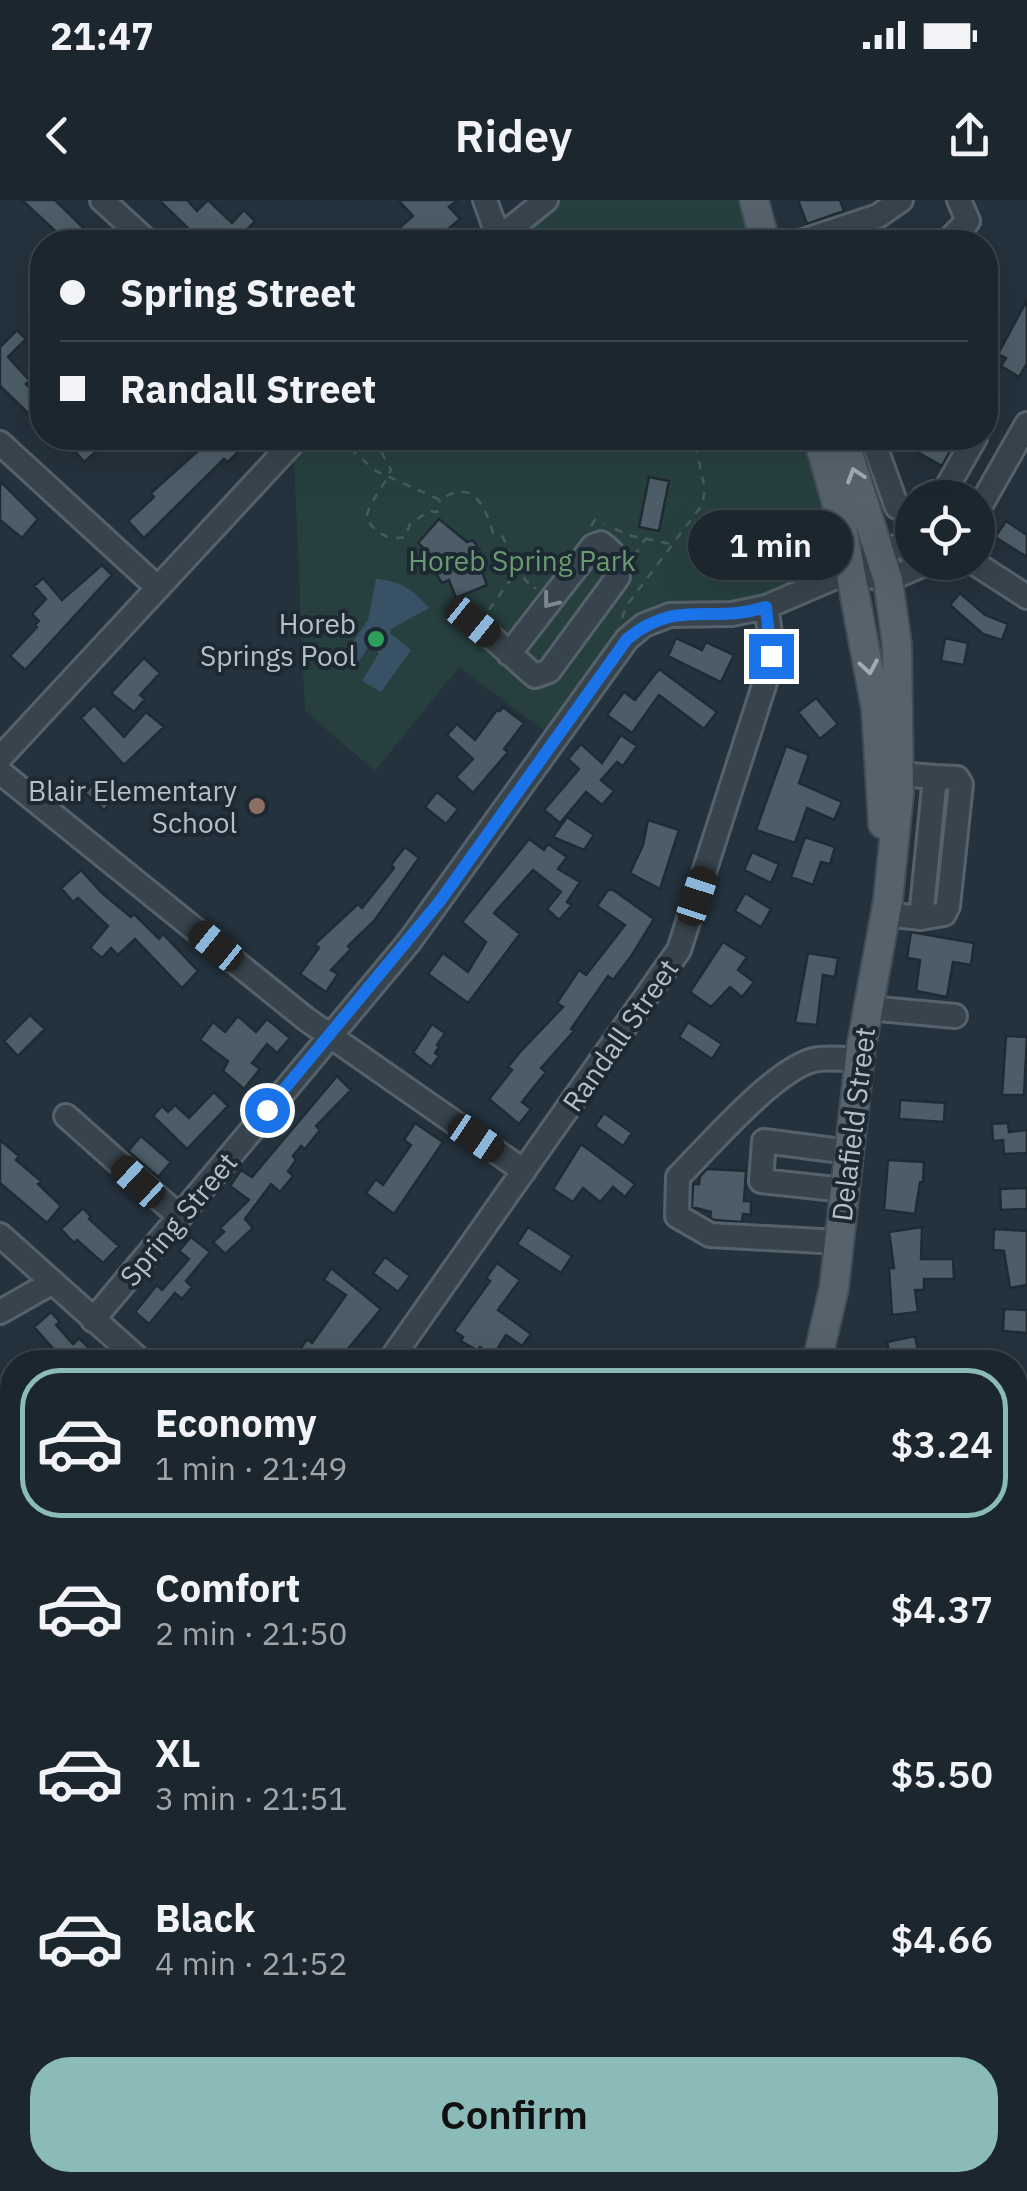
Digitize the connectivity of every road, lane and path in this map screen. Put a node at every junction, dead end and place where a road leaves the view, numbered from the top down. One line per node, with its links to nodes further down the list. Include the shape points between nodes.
1 (102, 200): 7 (street)
2 (485, 200): 8 (street)
3 (546, 200): 9 (street)
4 (754, 200): 10 (main road)
5 (901, 200): 11 (street)
6 (959, 200): 12 (street, via 968,221)
7 (135, 230)
8 (493, 230)
9 (508, 230)
10 (762, 230)
11 (836, 230)
12 (959, 230)
13 (1027, 424): 24 (street)
14 (0, 443): 42 (street)
15 (998, 443): 24 (street)
16 (285, 450): 42 (street)
17 (353, 450): 25 (path)
18 (380, 450): 25 (path)
19 (697, 450): 33 (path, via 702,505)
20 (821, 450): 37 (main road, Delafield Street)
21 (847, 450): 31 (main road, Delafield Street, one-way to 21)
22 (878, 450): 28 (street)
23 (973, 450): 26 (street)
24 (1010, 451): 27 (street)
25 (388, 478): 29 (path); 29 (path, via 366,518 374,531 393,540 405,537 419,516 436,512)
26 (968, 480)
27 (983, 480)
28 (895, 484)
29 (440, 500): 36 (path, via 465,490 476,496)
30 (895, 508): 31 (street)
31 (869, 518): 35 (main road, Delafield Street)
32 (584, 535): 33 (path, via 595,520)
33 (671, 544): 46 (path)
34 (895, 547): 35 (street)
35 (879, 551): 37 (street); 41 (main road, Delafield Street)
36 (517, 571): 40 (path, via 534,589); 45 (path)
37 (850, 571): 41 (street); 44 (street, Spring Street); 53 (main road, Delafield Street, one-way to 53, via 876,709)
38 (995, 576): 43 (street)
39 (895, 577): 41 (street)
40 (550, 580)
41 (888, 580): 52 (main road, Delafield Street, via 897,645)
42 (158, 588): 50 (street)
43 (1027, 597)
44 (766, 607): 49 (street, Spring Street, via 670,615 644,626); 63 (street, Randall Street, via 768,673 678,950)
45 (484, 620): 47 (street)
46 (620, 623)
47 (509, 654): 48 (street, via 534,676); 48 (street, one-way to 47, via 618,577 618,560 601,542)
48 (549, 671): 49 (street)
49 (584, 696): 57 (street, Spring Street, via 440,901)
50 (0, 758)
51 (0, 772): 57 (street)
52 (898, 774): 53 (main road, Delafield Street); 54 (street, via 957,778 961,784 944,914)
53 (890, 886): 54 (main road, Delafield Street)
54 (886, 914): 55 (main road, Delafield Street)
55 (868, 1008): 56 (street); 58 (main road, Delafield Street)
56 (955, 1016)
57 (330, 1036): 63 (street); 65 (street, Spring Street)
58 (859, 1060): 59 (street, via 797,1066); 62 (main road, Delafield Street)
59 (765, 1092): 61 (street); 67 (street, via 678,1177 677,1216 710,1235)
60 (66, 1116): 65 (street)
61 (764, 1142): 62 (street); 64 (street, via 761,1181)
62 (849, 1152): 64 (main road, Delafield Street)
63 (524, 1172): 72 (street, Randall Street)
64 (845, 1190): 67 (main road, Delafield Street)
65 (180, 1217): 70 (street, Spring Street)
66 (0, 1235): 68 (street)
67 (839, 1242): 73 (main road, Delafield Street)
68 (51, 1283): 69 (street); 70 (street)
69 (0, 1312)
70 (93, 1320): 71 (street)
71 (128, 1350)
72 (398, 1350)
73 (820, 1350)

